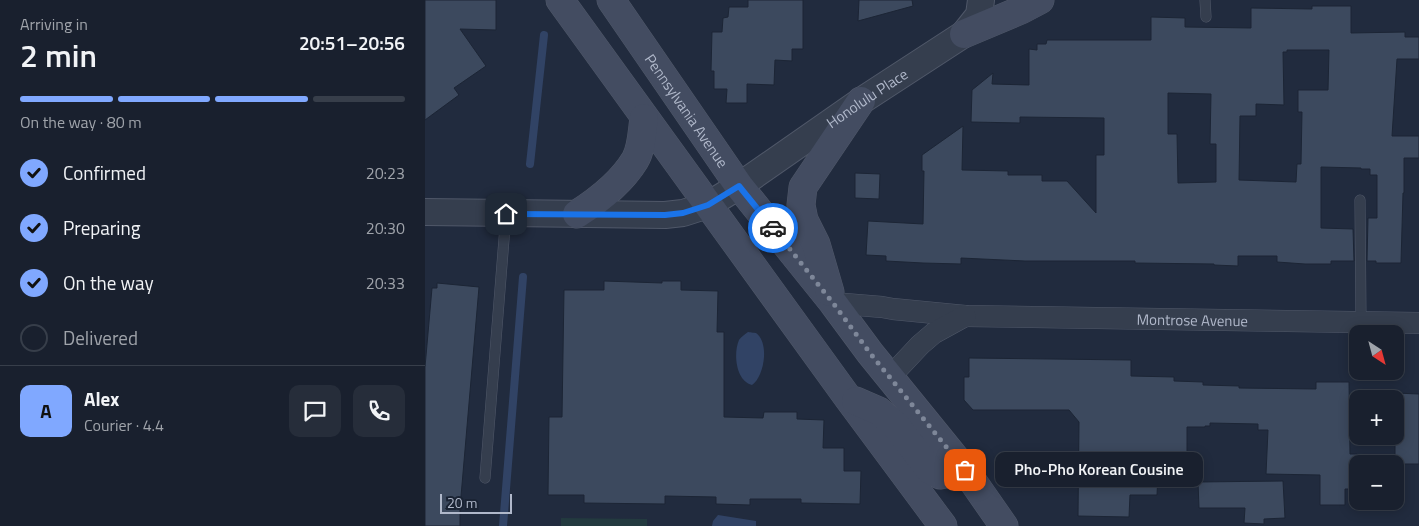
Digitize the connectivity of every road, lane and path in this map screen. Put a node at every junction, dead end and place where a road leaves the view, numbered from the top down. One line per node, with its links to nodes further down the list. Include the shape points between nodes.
1 (560, 0): 9 (main road)
2 (611, 0): 10 (main road, Pennsylvania Avenue)
3 (981, 0): 7 (street, Honolulu Place, via 979,14)
4 (1040, 0): 7 (main road)
5 (1205, 0): 6 (lane)
6 (1206, 17)
7 (964, 34): 8 (street, Honolulu Place)
8 (861, 101): 10 (street, Honolulu Place); 16 (main road, via 803,187 801,205 804,220 816,244)
9 (644, 118): 12 (main road); 15 (main road, via 635,160 600,200)
10 (739, 186): 12 (street); 16 (main road, Pennsylvania Avenue)
11 (1360, 200): 18 (lane)
12 (708, 205): 15 (street, via 665,215); 21 (main road)
13 (425, 212): 14 (street)
14 (506, 214): 15 (street); 23 (lane)
15 (577, 214)
16 (833, 303): 17 (street, Montrose Avenue); 20 (main road, Pennsylvania Avenue)
17 (965, 316): 18 (street, Montrose Avenue); 20 (street, Montrose Avenue, via 920,344)
18 (1361, 322): 19 (street, Montrose Avenue)
19 (1419, 323)
20 (890, 377): 22 (main road, Pennsylvania Avenue)
21 (848, 398): 22 (main road, via 879,411 897,427 930,470 940,475); 24 (main road)
22 (965, 470): 25 (main road, Pennsylvania Avenue)
23 (485, 478)
24 (943, 526)
25 (1004, 526)

